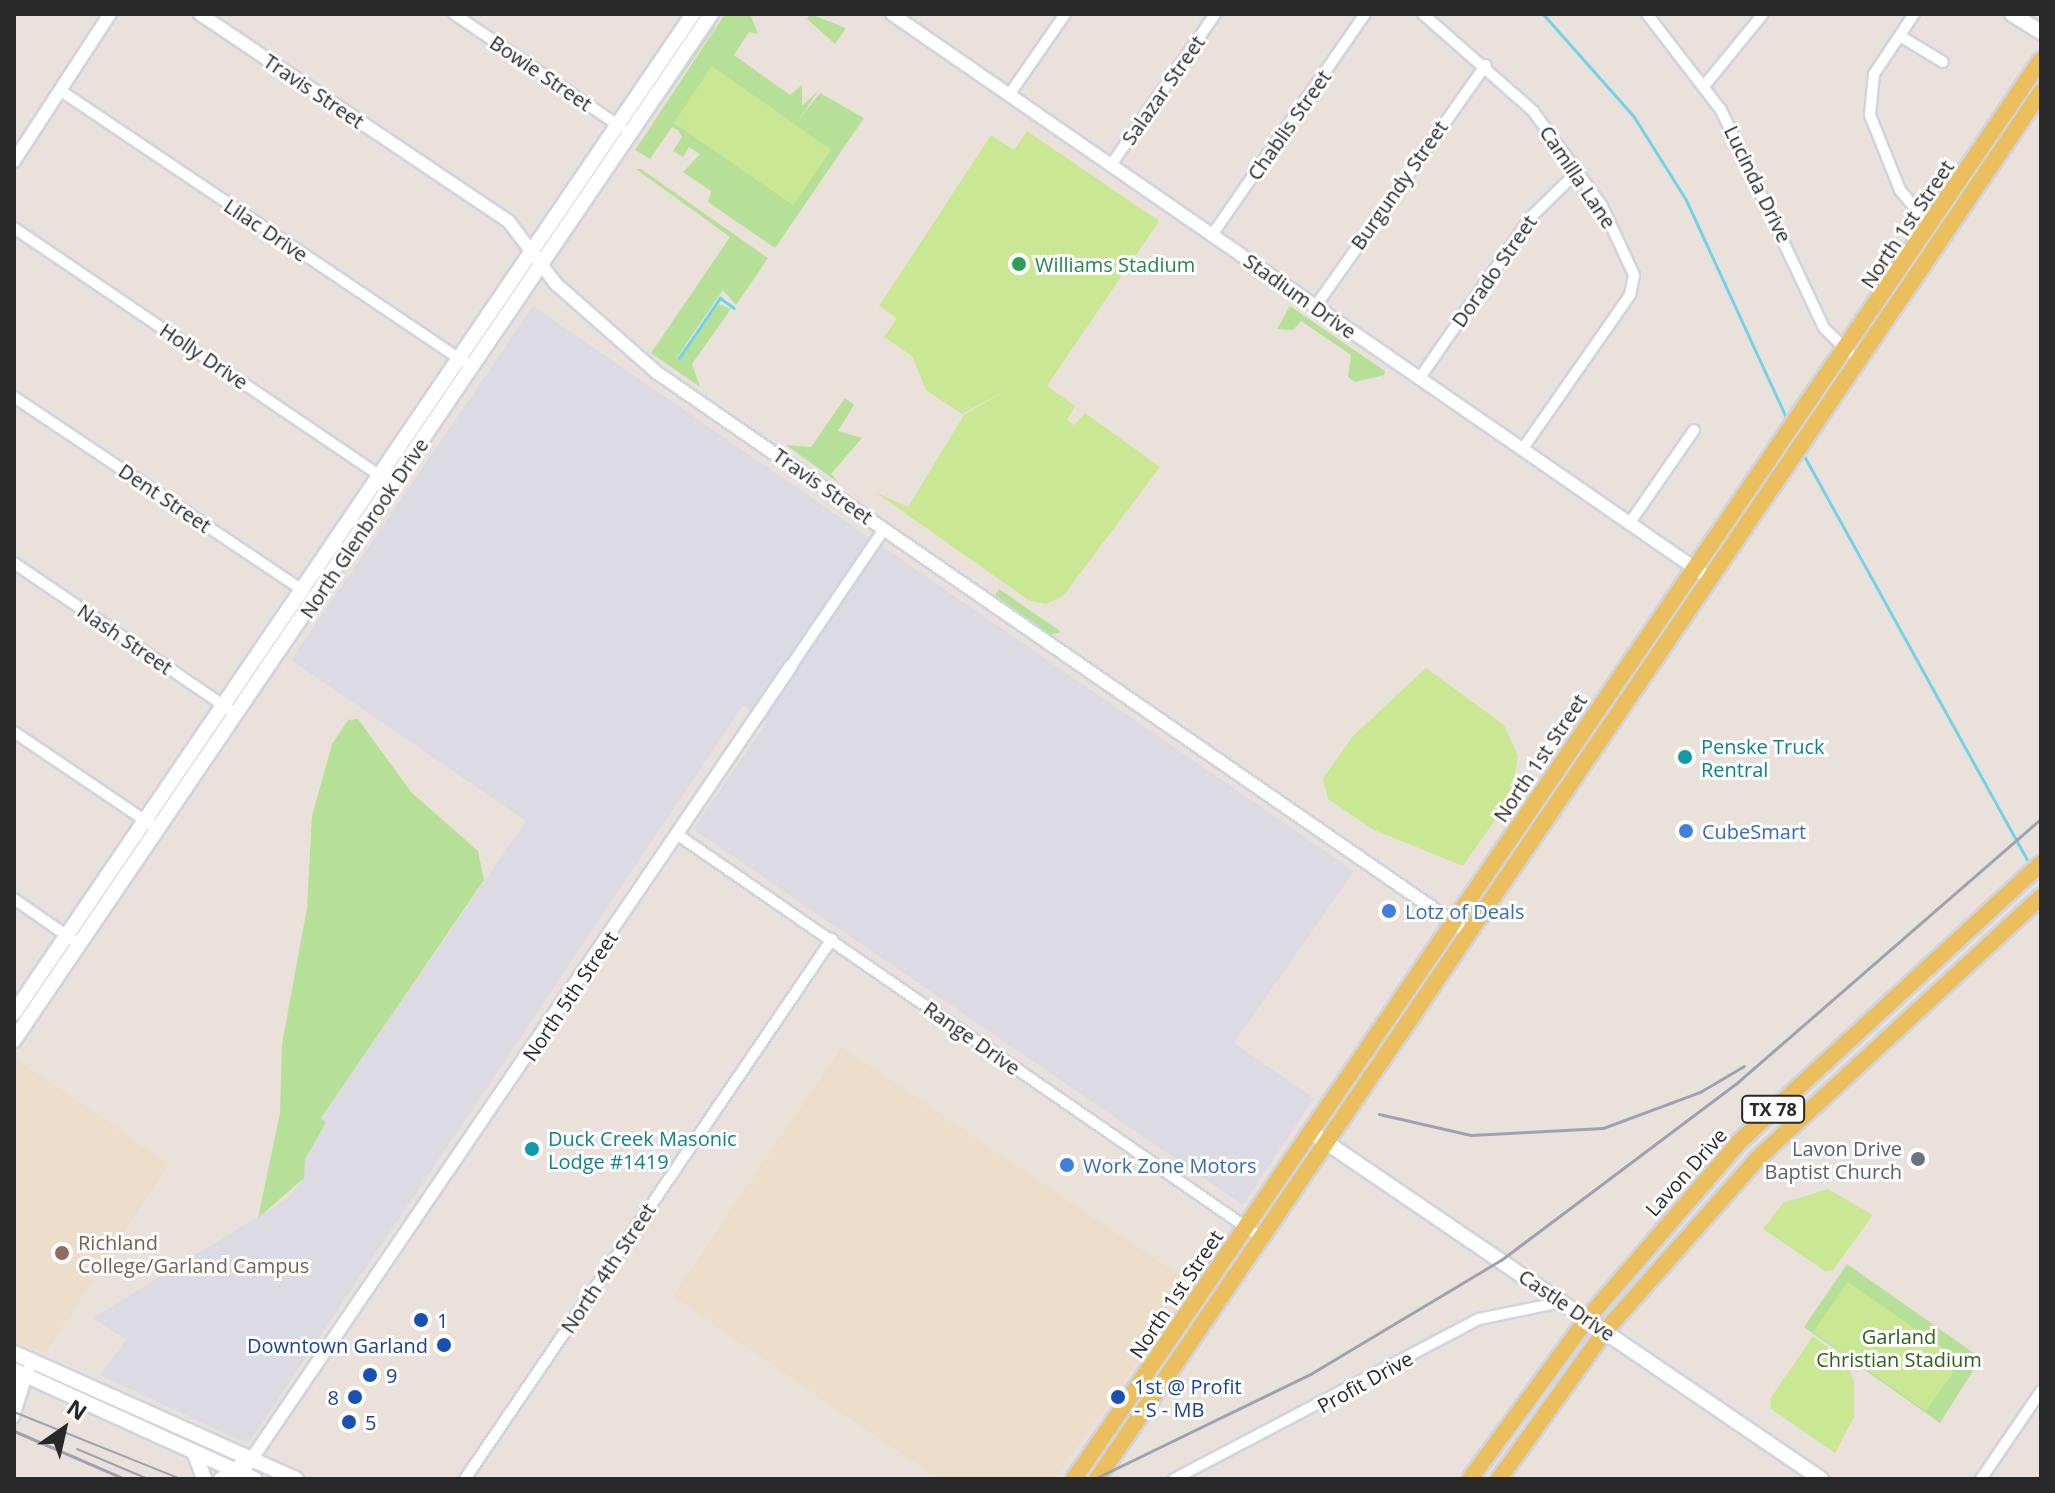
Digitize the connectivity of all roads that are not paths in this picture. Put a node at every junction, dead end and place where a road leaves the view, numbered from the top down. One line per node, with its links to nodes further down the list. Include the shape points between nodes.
1 (110, 14): 22 (street)
2 (200, 14): 33 (street, Travis Street, via 509,222)
3 (454, 14): 25 (street, Bowie Street)
4 (693, 14): 25 (main road, North Glenbrook Drive)
5 (892, 14): 15 (street, Stadium Drive)
6 (1065, 14): 24 (street)
7 (1215, 14): 27 (street, Salazar Street)
8 (1365, 14): 32 (street, Chablis Street)
9 (1423, 14): 20 (street, Camilla Lane)
10 (1647, 14): 21 (street, Lucinda Drive)
11 (1763, 14): 21 (street)
12 (1914, 14): 17 (street)
13 (2012, 14): 16 (main road)
14 (708, 15): 25 (main road, North Glenbrook Drive)
15 (910, 19): 24 (street, Stadium Drive)
16 (2041, 32)
17 (1900, 36): 19 (street); 30 (street, via 1868,87 1870,115 1900,190)
18 (2041, 60): 29 (main road, North 1st Street)
19 (1943, 62)
20 (1486, 65): 28 (street, Camilla Lane); 35 (street, Burgundy Street)
21 (1705, 85): 36 (street, Lucinda Drive, via 1771,205 1824,328)
22 (61, 91): 26 (street); 37 (street, Lilac Drive)
23 (2041, 92): 29 (main road, North 1st Street)
24 (1009, 95): 27 (street, Stadium Drive)
25 (623, 129): 33 (main road, North Glenbrook Drive); 34 (main road, North Glenbrook Drive)
26 (14, 161)
27 (1111, 165): 32 (street, Stadium Drive)
28 (1578, 171): 39 (street, Dorado Street, via 1531,217); 43 (street, Camilla Lane, via 1627,254 1634,282)
29 (1970, 180): 30 (main road, North 1st Street); 36 (main road, North 1st Street)
30 (1930, 226): 36 (main road, North 1st Street)
31 (14, 228): 44 (street, Holly Drive)
32 (1212, 235): 35 (street, Stadium Drive)
33 (532, 249): 34 (street, Travis Street); 37 (main road, North Glenbrook Drive)
34 (540, 263): 38 (main road, North Glenbrook Drive); 48 (street, Travis Street, via 656,372)
35 (1315, 307): 39 (street, Stadium Drive)
36 (1852, 354): 42 (main road, North 1st Street); 46 (main road, North 1st Street, via 1812,428)
37 (458, 358): 38 (street, Lilac Drive); 44 (main road, North Glenbrook Drive)
38 (472, 367): 45 (main road, North Glenbrook Drive)
39 (1419, 379): 43 (street, Stadium Drive)
40 (14, 397): 51 (street, Dent Street)
41 (1694, 430): 47 (street)
42 (1782, 442): 46 (main road); 50 (main road, North 1st Street)
43 (1522, 450): 47 (street, Stadium Drive)
44 (380, 475): 45 (street, Holly Drive); 51 (main road, North Glenbrook Drive)
45 (394, 484): 52 (main road, North Glenbrook Drive)
46 (1753, 515): 50 (main road, North 1st Street)
47 (1629, 524): 50 (street, Stadium Drive)
48 (884, 529): 53 (street, North 5th Street); 65 (street, Travis Street)
49 (14, 563): 54 (street, Nash Street)
50 (1702, 573): 57 (main road, North 1st Street); 59 (main road, North 1st Street)
51 (301, 589): 52 (street, Dent Street); 54 (main road, North Glenbrook Drive)
52 (316, 599): 55 (main road, North Glenbrook Drive)
53 (791, 666): 61 (street, North 5th Street)
54 (222, 705): 55 (street, Nash Street); 58 (main road, North Glenbrook Drive)
55 (236, 714): 60 (main road, North Glenbrook Drive)
56 (14, 732): 58 (street)
57 (1526, 812): 59 (main road); 65 (main road, North 1st Street)
58 (144, 820): 60 (street); 67 (main road, North Glenbrook Drive)
59 (1543, 824): 66 (main road, North 1st Street)
60 (158, 829): 67 (main road, North Glenbrook Drive)
61 (681, 837): 68 (street, Range Drive); 92 (street, North 5th Street)
62 (2041, 863): 71 (main road, Lavon Drive / TX 78)
63 (2041, 897): 72 (main road, TX 78)
64 (14, 899): 67 (street)
65 (1454, 923): 66 (street, Travis Street); 69 (main road, North 1st Street)
66 (1469, 933): 70 (main road, North 1st Street)
67 (73, 939): 73 (main road, North Glenbrook Drive); 74 (main road, North Glenbrook Drive)
68 (832, 939): 79 (street, Range Drive); 96 (street, North 4th Street)
69 (1435, 950): 70 (main road); 77 (main road, North 1st Street)
70 (1451, 961): 78 (main road, North 1st Street)
71 (1894, 993): 72 (main road); 75 (main road, Lavon Drive / TX 78)
72 (1913, 1009): 76 (main road, TX 78)
73 (14, 1013)
74 (14, 1040)
75 (1824, 1059): 76 (main road, via 1786,1109); 82 (main road, Lavon Drive / TX 78, via 1692,1194)
76 (1786, 1130): 83 (main road, TX 78)
77 (1311, 1132): 78 (main road, Castle Drive); 79 (main road, North 1st Street)
78 (1328, 1144): 80 (main road, North 1st Street); 81 (main road, Castle Drive)
79 (1246, 1228): 80 (street, Range Drive); 86 (main road, North 1st Street)
80 (1263, 1239): 89 (main road, North 1st Street)
81 (1562, 1302): 82 (main road, Castle Drive); 99 (street, Profit Drive, via 1479,1319)
82 (1587, 1319): 83 (main road, Castle Drive); 100 (main road, Lavon Drive / TX 78)
83 (1605, 1331): 101 (main road, TX 78); 102 (main road, Castle Drive)
84 (14, 1353): 85 (main road)
85 (23, 1369): 87 (street); 90 (street); 91 (main road); 92 (main road)
86 (1140, 1383): 89 (main road); 97 (main road, North 1st Street)
87 (14, 1389)
88 (2041, 1391): 103 (street)
89 (1155, 1393): 98 (main road, North 1st Street)
90 (14, 1417)
91 (195, 1454): 93 (main road); 94 (main road)
92 (250, 1460): 93 (street, North 5th Street); 95 (main road)
93 (237, 1476)
94 (204, 1479)
95 (296, 1479)
96 (465, 1479)
97 (1074, 1479)
98 (1097, 1479)
99 (1174, 1479)
100 (1470, 1479)
101 (1499, 1479)
102 (1821, 1479)
103 (1981, 1479)

